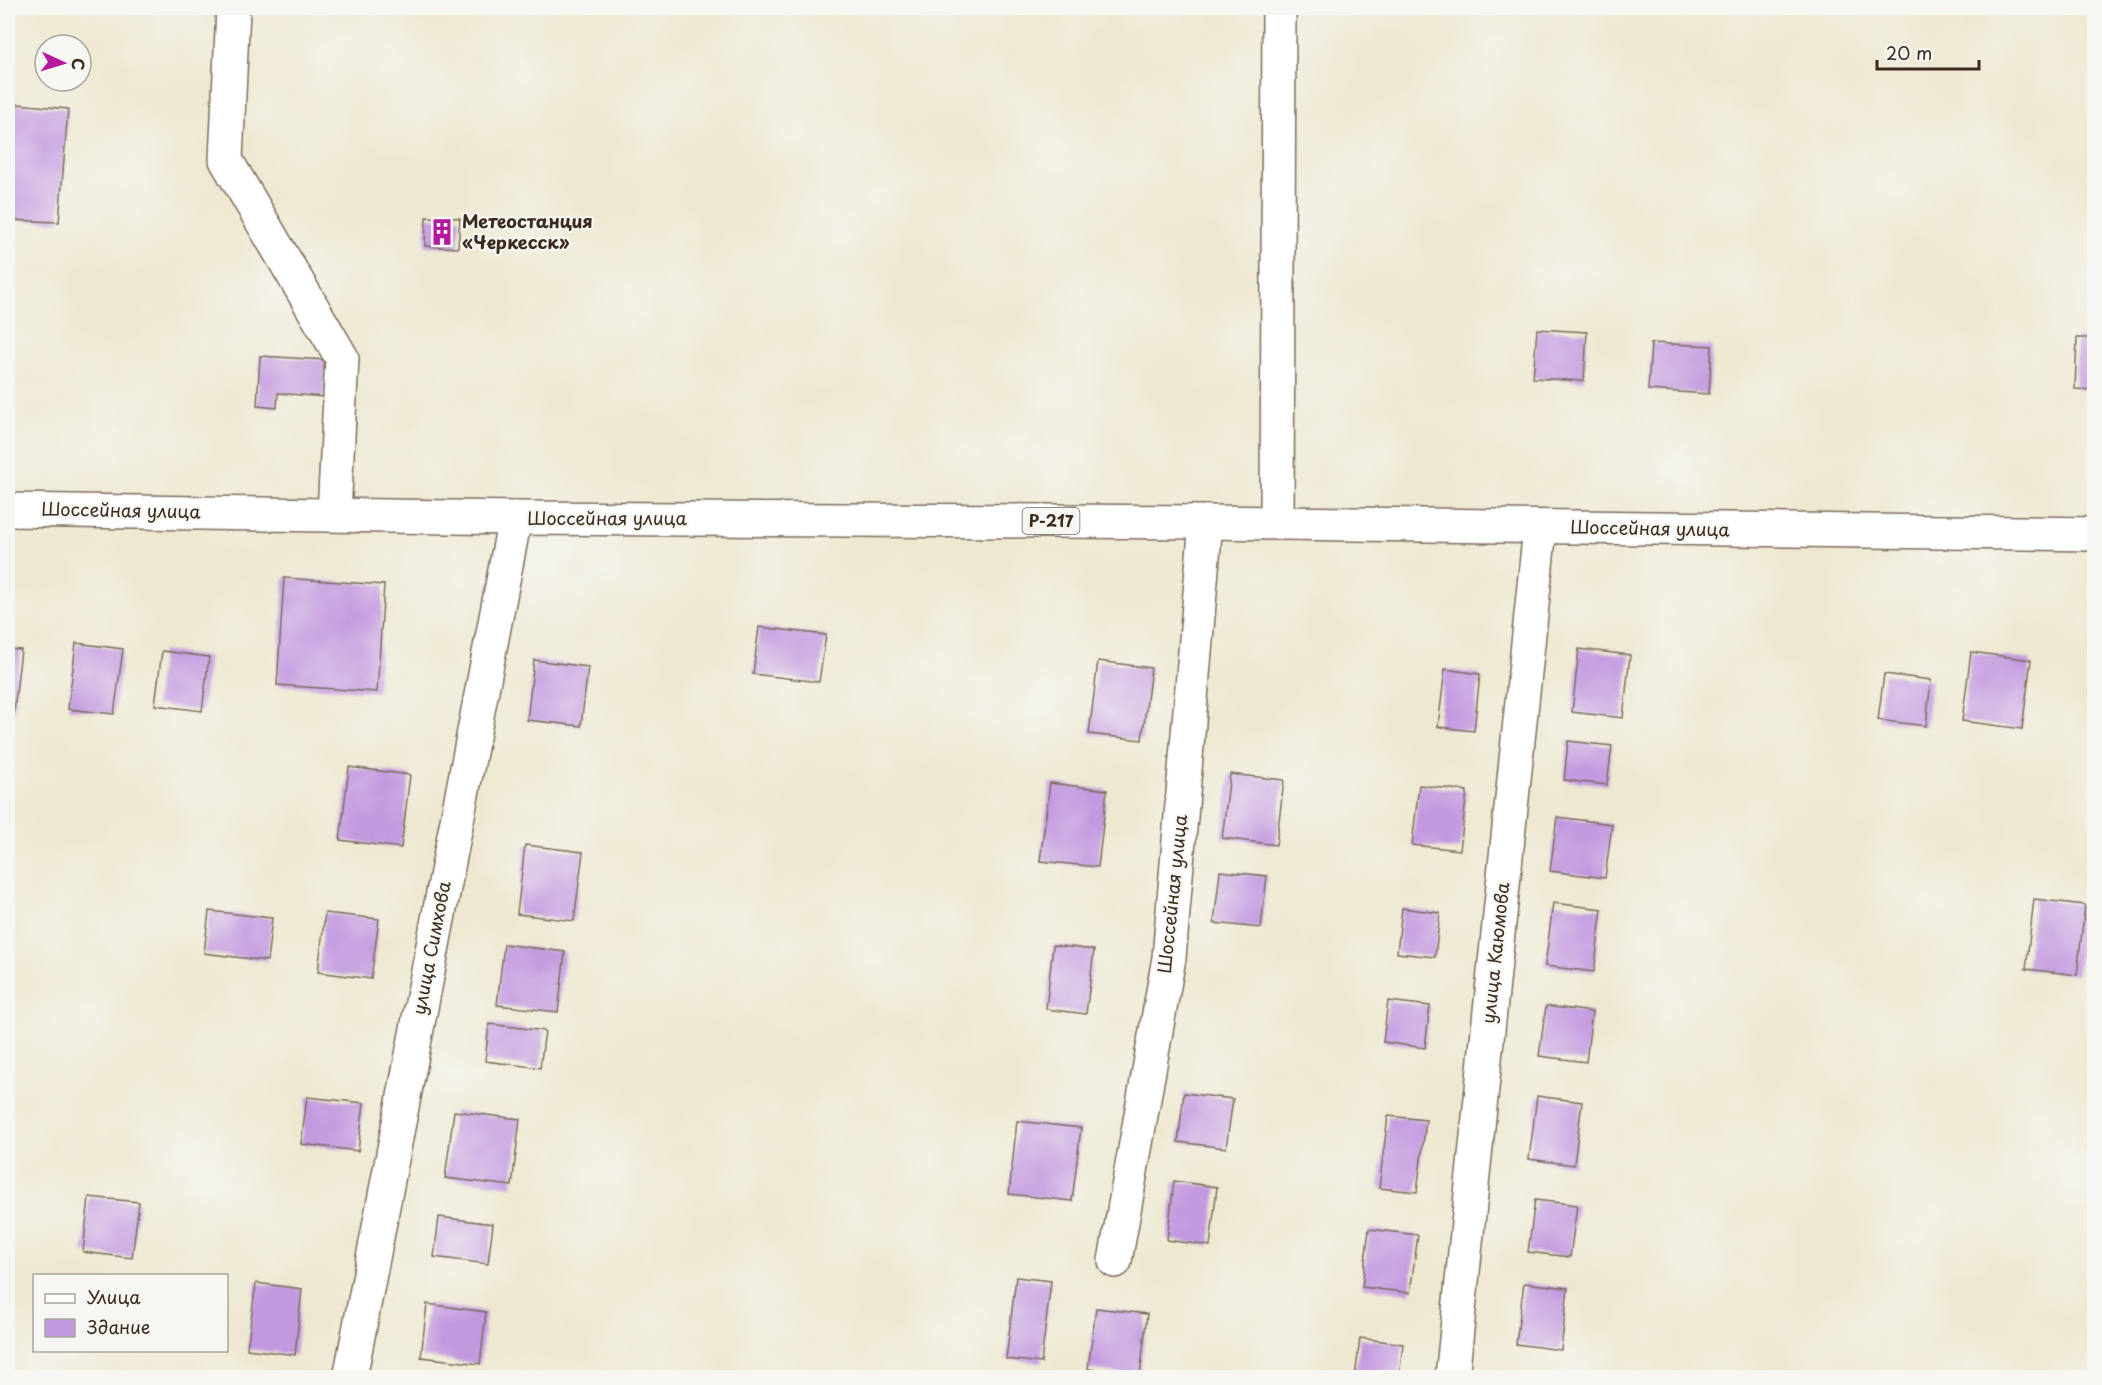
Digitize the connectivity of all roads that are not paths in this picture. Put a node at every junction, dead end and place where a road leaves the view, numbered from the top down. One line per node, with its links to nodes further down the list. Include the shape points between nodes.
1 (233, 8): 4 (main road, via 226,160 342,358)
2 (1279, 8): 7 (main road)
3 (8, 510): 4 (main road, Шоссейная улица / Р-217)
4 (334, 514): 5 (main road, Шоссейная улица / Р-217)
5 (515, 518): 6 (main road, Шоссейная улица / Р-217); 11 (main road, улица Симхова)
6 (1206, 522): 7 (main road, Шоссейная улица / Р-217); 10 (main road, Шоссейная улица, via 1169,958)
7 (1277, 523): 8 (main road, Шоссейная улица / Р-217)
8 (1540, 528): 9 (main road, Шоссейная улица / Р-217); 12 (main road, улица Каюмова)
9 (2094, 534)
10 (1115, 1261)
11 (350, 1377)
12 (1452, 1377)

